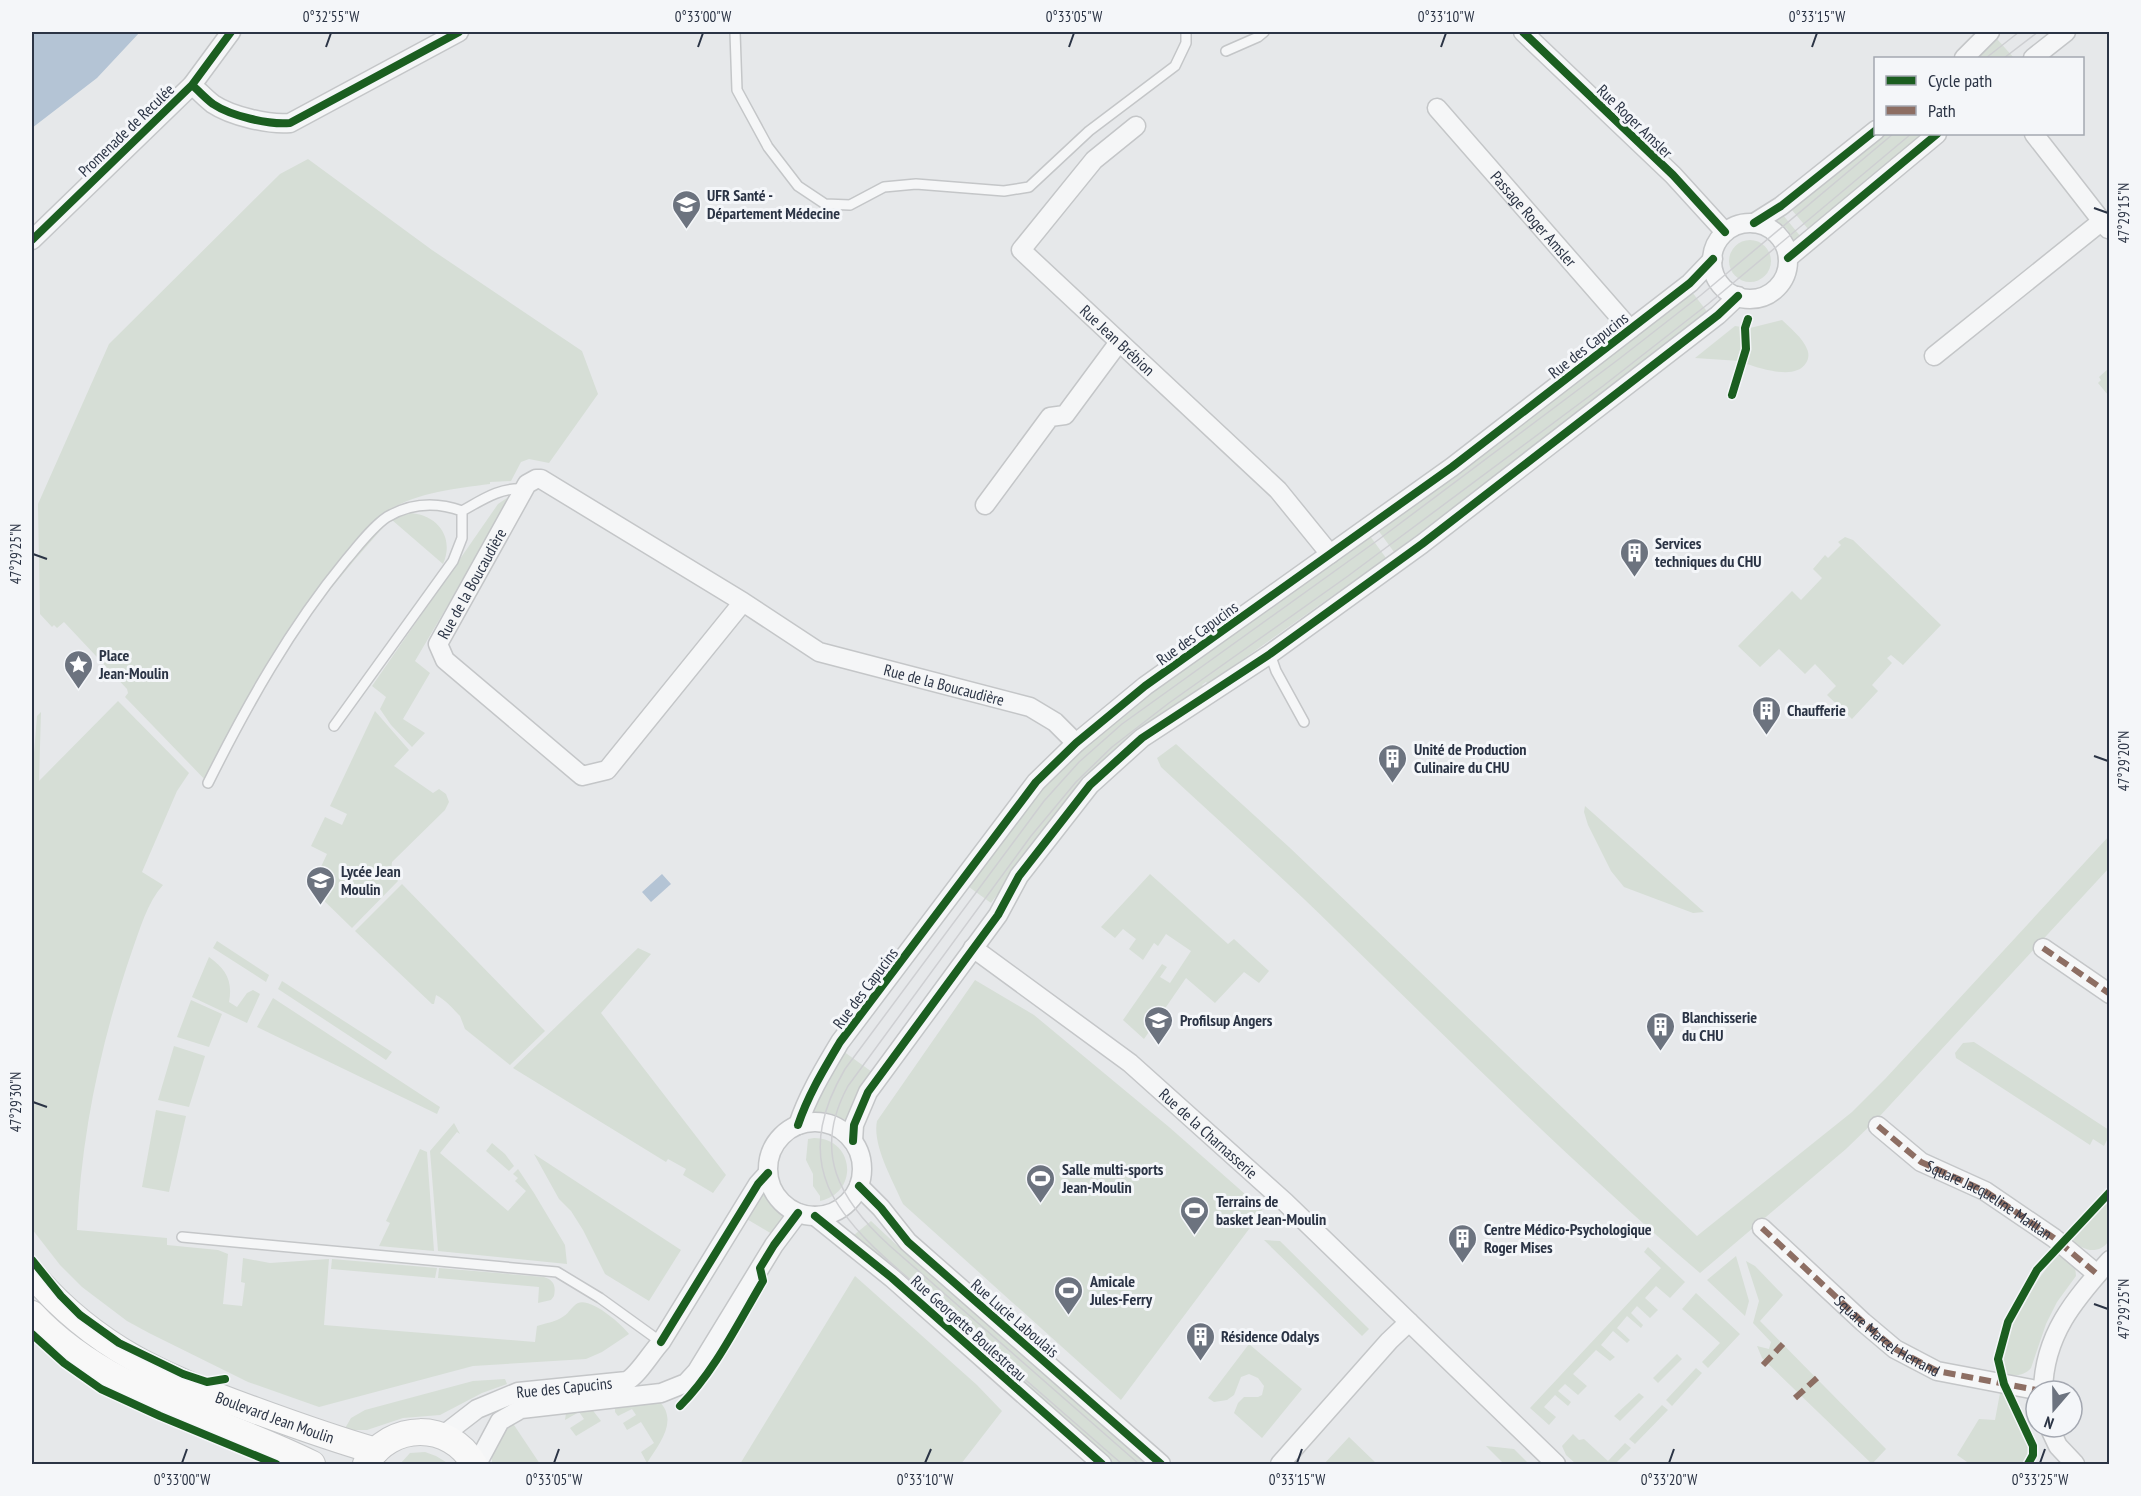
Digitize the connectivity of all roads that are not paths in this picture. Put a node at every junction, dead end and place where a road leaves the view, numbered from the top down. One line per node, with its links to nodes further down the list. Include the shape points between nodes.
1 (231, 32): 12 (street, Promenade de Reculée)
2 (459, 32): 12 (street, via 290,123 266,123 214,105)
3 (735, 32): 4 (lane, via 737,90 768,147 798,186 825,204 850,205 884,187 916,184 1004,191 1029,187 1089,131 1175,66 1186,43)
4 (1186, 32)
5 (1264, 32): 9 (lane)
6 (1523, 32): 20 (street, Rue Roger Amsler, via 1673,175)
7 (1990, 32): 10 (street)
8 (2066, 32): 11 (street)
9 (1226, 51)
10 (1965, 57)
11 (2034, 57)
12 (192, 85): 21 (street, Promenade de Reculée)
13 (1437, 108): 25 (street, Passage Roger Amsler)
14 (1136, 126): 26 (street, Rue Jean Brébion, via 1094,160 1021,250)
15 (1874, 131): 18 (street)
16 (1936, 135): 22 (street)
17 (2035, 135): 19 (street)
18 (1754, 223): 20 (street); 22 (street, via 1778,235)
19 (2106, 226): 27 (street)
20 (1725, 232): 23 (street, Rue des Capucins, via 1717,242)
21 (32, 240)
22 (1788, 258): 24 (street, via 1785,276 1773,291 1753,298)
23 (1713, 259): 24 (street, via 1720,284); 25 (street, Rue des Capucins, via 1690,283)
24 (1738, 296): 33 (street, via 1422,544)
25 (1630, 329): 31 (street, Rue des Capucins, via 1452,467)
26 (1119, 342): 29 (street, via 1065,415 1050,417); 31 (street, Rue Jean Brébion, via 1278,490)
27 (1934, 356)
28 (524, 489): 30 (lane, via 494,493); 32 (street, Rue de la Boucaudière, via 536,479 546,480); 32 (street, Rue de la Boucaudière, via 438,644 445,660 582,776 607,770)
29 (985, 505)
30 (462, 511): 35 (lane, via 462,538 453,561); 37 (lane, via 437,505 403,510 385,519 356,549 273,664)
31 (1330, 554): 36 (street, Rue des Capucins, via 1145,686)
32 (743, 602): 36 (street, Rue de la Boucaudière, via 819,652 1030,707 1055,722)
33 (1270, 654): 34 (lane); 38 (street, via 1142,738 1090,785 1019,876 998,915)
34 (1304, 722)
35 (334, 726)
36 (1076, 743): 41 (street, Rue des Capucins, via 1036,782 840,1042 804,1106)
37 (208, 783)
38 (973, 948): 43 (street, via 868,1092 854,1125); 53 (street, Rue de la Charnasserie, via 1130,1063 1285,1202)
39 (2043, 948): 40 (street)
40 (2109, 994)
41 (798, 1125): 43 (street, via 827,1124 842,1130); 44 (street, Rue des Capucins, via 775,1144)
42 (1878, 1126): 51 (street, Square Jacqueline Maillan, via 1921,1162 1985,1191 2054,1238)
43 (853, 1141): 45 (street, via 862,1162)
44 (768, 1173): 46 (street, via 779,1200); 54 (street, Rue des Capucins)
45 (859, 1186): 46 (street, via 840,1209 828,1215); 64 (street, Rue Lucie Laboulais, via 908,1242)
46 (806, 1214): 62 (street, Rue des Capucins, via 774,1245 686,1383 661,1393 521,1409 500,1421); 63 (street, Rue Georgette Boulestreau, via 892,1278)
47 (1762, 1228): 56 (street, Square Marcel Herrand, via 1895,1349 1936,1371)
48 (182, 1237): 54 (lane, via 556,1272)
49 (2109, 1260): 51 (street)
50 (32, 1274): 59 (main road, Boulevard Jean Moulin, via 54,1300 95,1334 138,1361 191,1387 324,1436)
51 (2097, 1274): 55 (street, via 2073,1302 2058,1328)
52 (32, 1314): 61 (main road, Boulevard Jean Moulin, via 50,1334 84,1360 124,1382)
53 (1409, 1322): 65 (street); 66 (street, Rue de la Charnasserie)
54 (661, 1342): 57 (street, Rue des Capucins, via 627,1381 518,1392 477,1409)
55 (2044, 1379)
56 (2024, 1387)
57 (442, 1436): 59 (main road, via 407,1433 390,1440); 62 (main road, via 462,1449)
58 (2055, 1439): 60 (street)
59 (371, 1458)
60 (2066, 1462)
61 (312, 1464)
62 (475, 1464)
63 (1102, 1464)
64 (1161, 1464)
65 (1280, 1464)
66 (1556, 1464)

